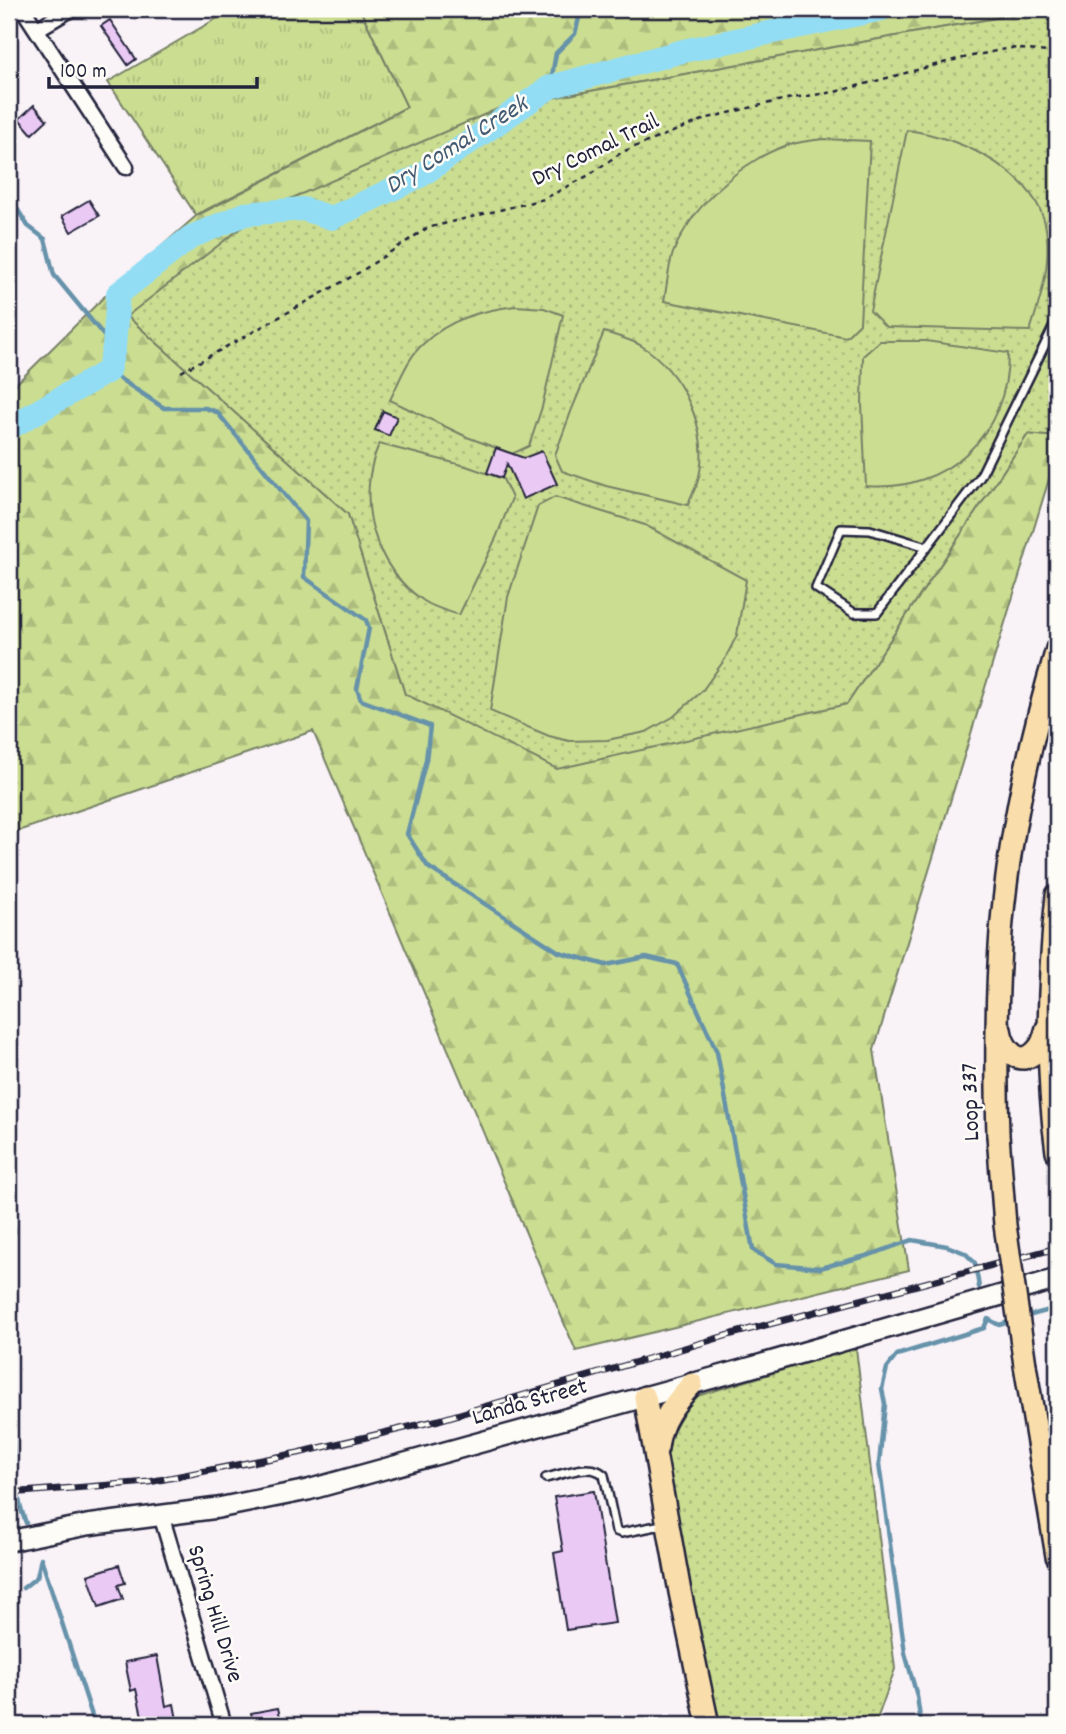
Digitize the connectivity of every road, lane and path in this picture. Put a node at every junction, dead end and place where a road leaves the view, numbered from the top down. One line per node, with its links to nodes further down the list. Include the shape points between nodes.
1 (23, 9): 3 (street)
2 (71, 9): 3 (street)
3 (37, 29): 5 (street)
4 (1057, 53): 7 (path, Dry Comal Trail, via 1010,48 708,118 622,152 544,199 427,228 360,272)
5 (126, 166)
6 (1057, 320): 8 (lane, via 980,477)
7 (181, 372)
8 (927, 547): 8 (lane, via 877,613 854,613 816,588 841,529 870,530)
9 (1057, 649): 11 (main road, Loop 337, via 1018,816 1001,930)
10 (1057, 895): 12 (main road)
11 (997, 1009): 12 (main road, via 1004,1045 1019,1058 1040,1048); 22 (main road, Loop 337, bridge, via 998,1135 1005,1224)
12 (1050, 1020): 13 (main road)
13 (1056, 1142)
14 (1057, 1279): 15 (street, Landa Street)
15 (692, 1384): 16 (street, Landa Street); 17 (main road, via 667,1413)
16 (645, 1397): 17 (main road); 19 (street, Landa Street, via 307,1490)
17 (656, 1457): 20 (main road)
18 (546, 1478): 20 (lane, via 588,1468 600,1471 616,1531 621,1533)
19 (161, 1515): 21 (street, Landa Street); 23 (street, Spring Hill Drive)
20 (668, 1523): 24 (main road)
21 (9, 1541)
22 (1057, 1556)
23 (224, 1725)
24 (708, 1725)

